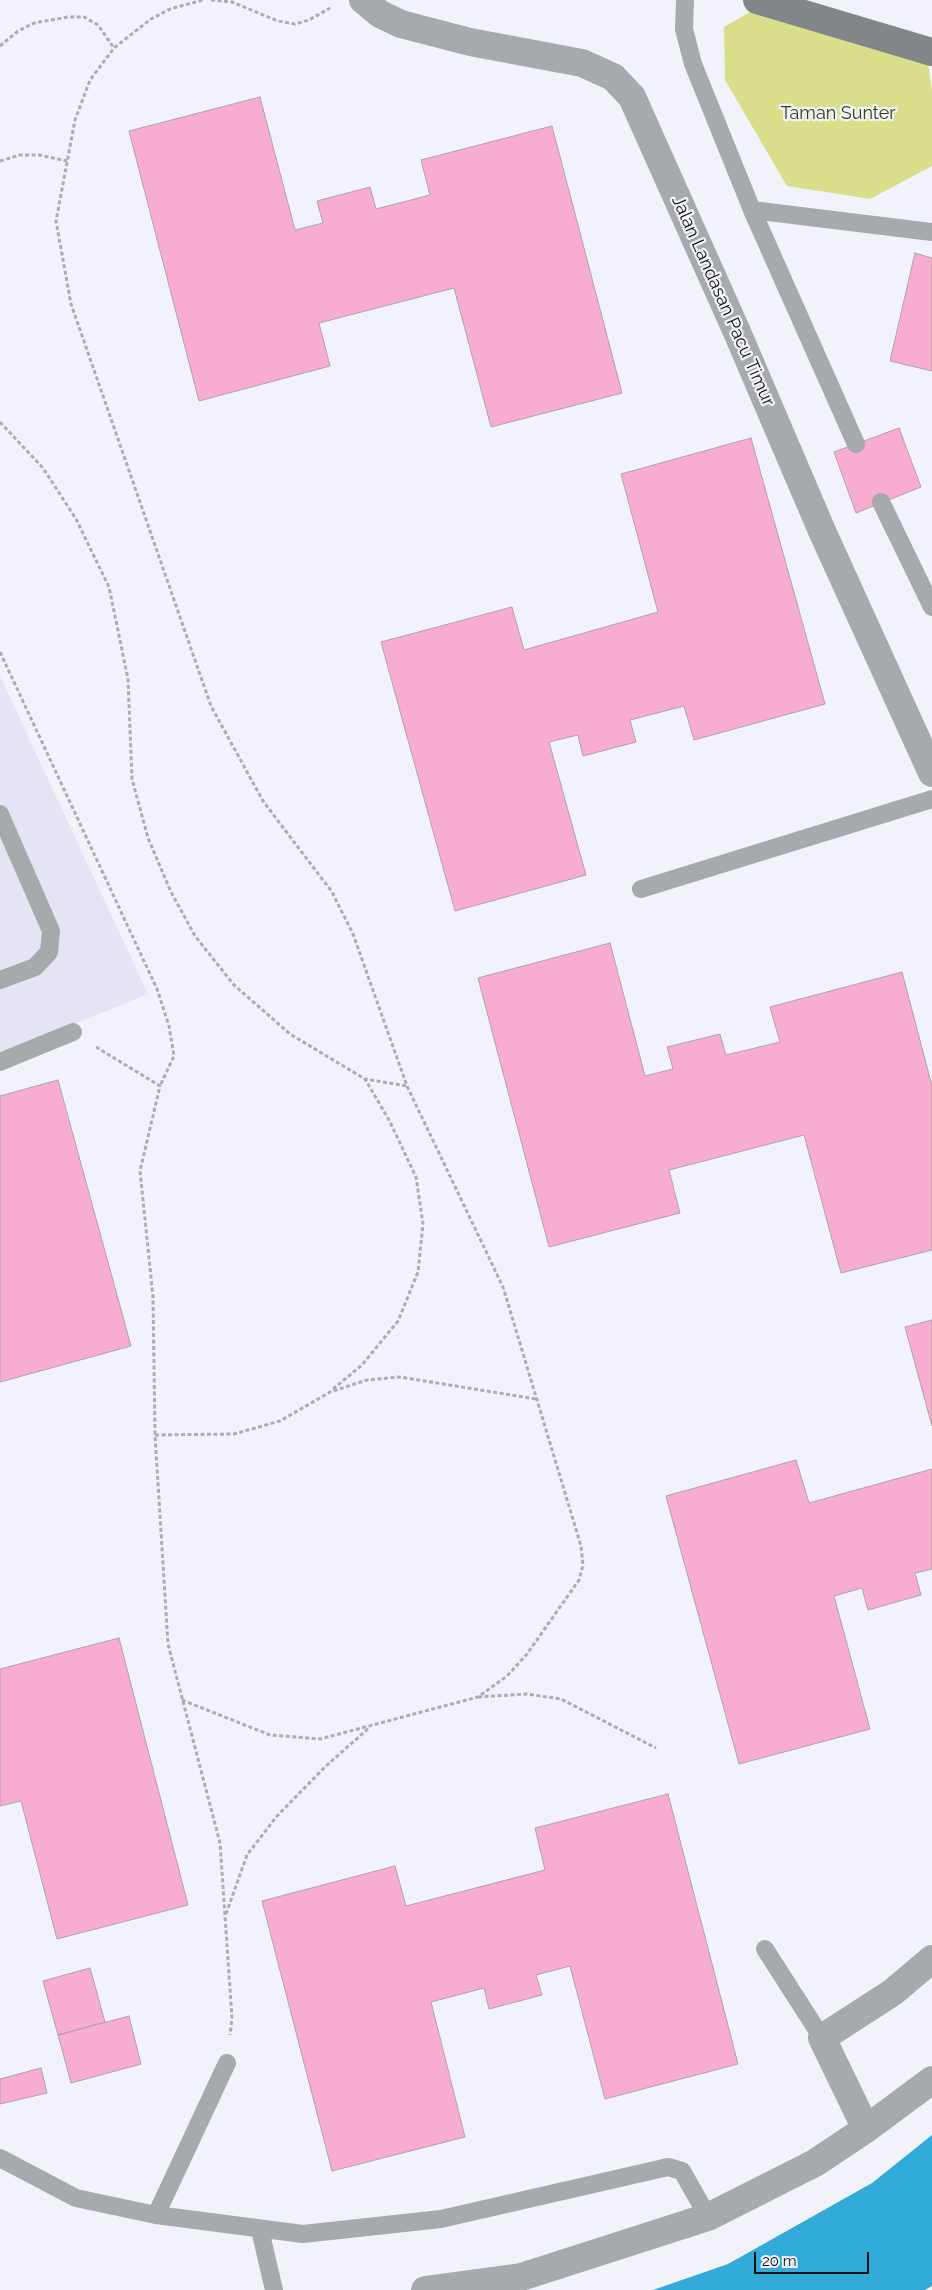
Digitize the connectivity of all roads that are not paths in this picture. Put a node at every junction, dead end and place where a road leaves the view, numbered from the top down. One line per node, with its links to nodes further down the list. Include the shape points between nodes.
1 (363, 0): 10 (street, Jalan Landasan Pacu Timur, via 380,14 401,24 470,42 582,64 613,77 632,97)
2 (685, 0): 5 (lane, via 684,30 693,64)
3 (757, 0): 4 (main road)
4 (932, 52)
5 (752, 210): 6 (lane); 7 (lane)
6 (932, 232)
7 (856, 444)
8 (881, 502): 9 (lane)
9 (932, 607)
10 (932, 774)
11 (932, 799): 13 (lane)
12 (0, 814): 14 (lane, via 51,932 49,952 35,967)
13 (641, 889)
14 (0, 980)
15 (72, 1032): 16 (lane)
16 (0, 1062)
17 (765, 1949): 19 (lane)
18 (932, 1959): 19 (street, via 894,1992)
19 (822, 2038): 22 (street)
20 (227, 2063): 24 (lane)
21 (932, 2080): 22 (street)
22 (866, 2129): 25 (street, via 815,2163)
23 (0, 2158): 24 (lane, via 76,2198)
24 (156, 2215): 26 (lane)
25 (708, 2217): 26 (lane, via 682,2171 668,2167 441,2219 303,2234); 28 (street, via 521,2277)
26 (260, 2230): 27 (lane)
27 (274, 2290)
28 (425, 2290)

